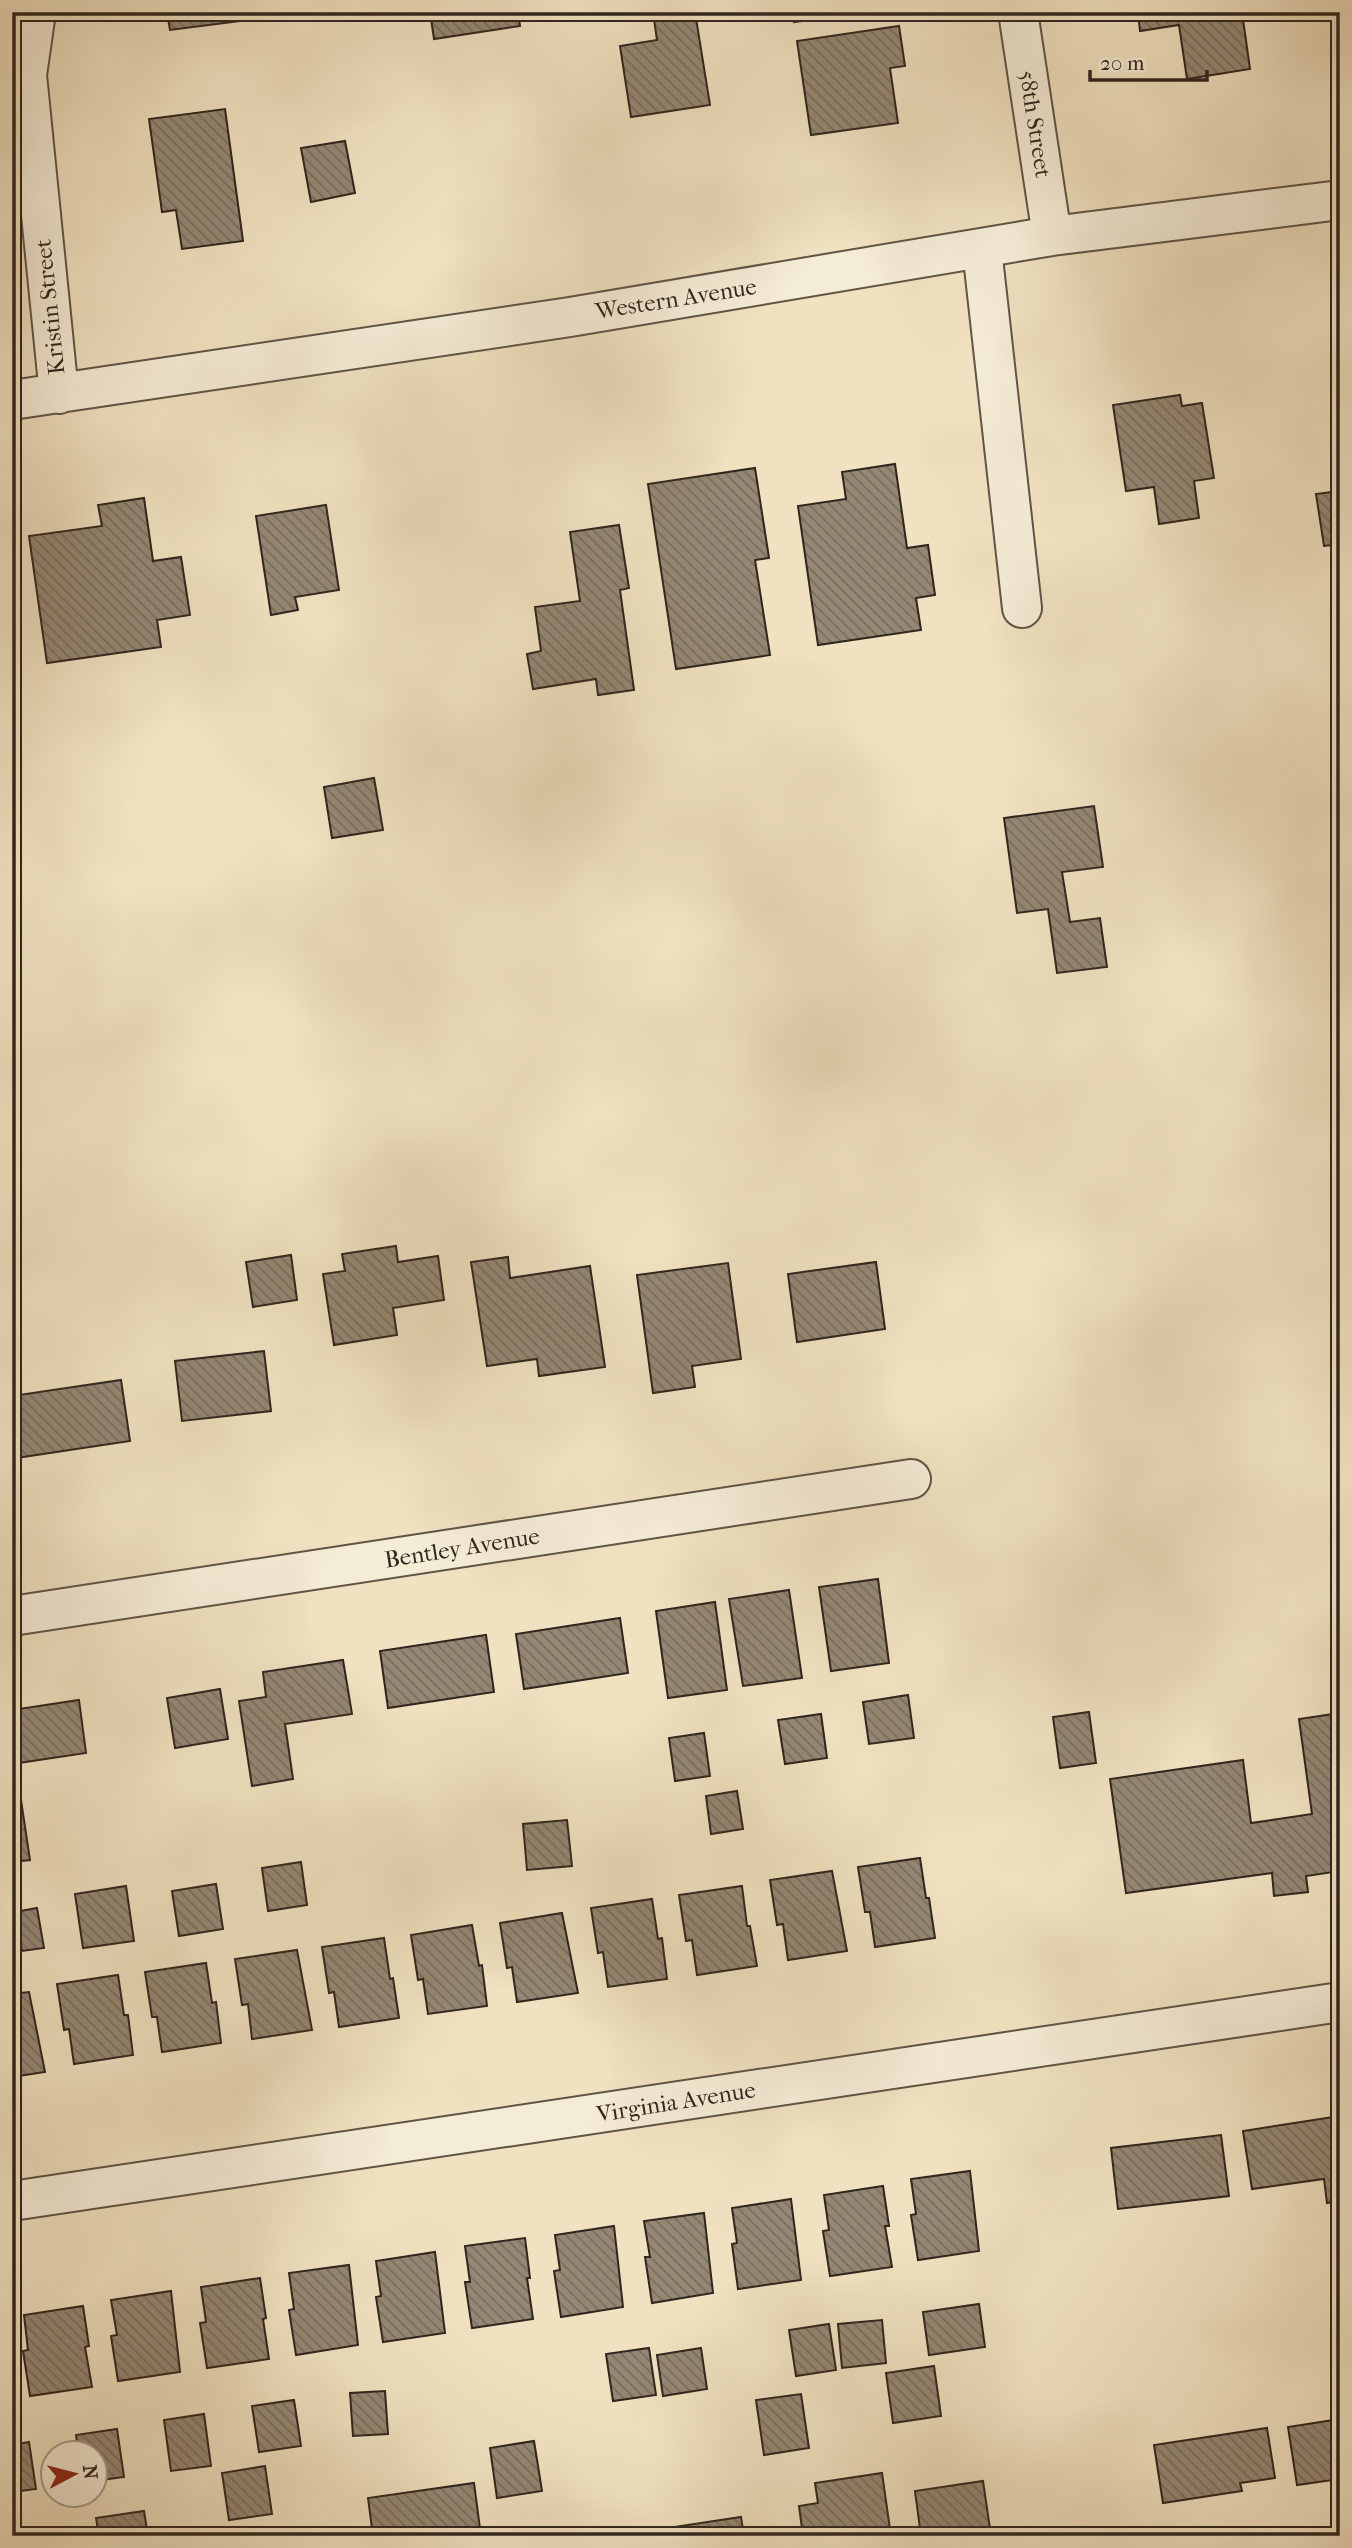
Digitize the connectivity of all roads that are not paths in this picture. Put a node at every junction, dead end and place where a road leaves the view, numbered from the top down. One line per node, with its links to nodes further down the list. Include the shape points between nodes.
1 (36, 12): 6 (street, Kristin Street, via 27,75)
2 (1018, 12): 4 (street, 58th Street)
3 (1340, 200): 4 (street, Western Avenue)
4 (1052, 236): 5 (street, Western Avenue)
5 (982, 249): 6 (street, Western Avenue); 8 (street)
6 (59, 394): 7 (street, Western Avenue)
7 (12, 401)
8 (1022, 608)
9 (911, 1479): 10 (street, Bentley Avenue)
10 (12, 1616)
11 (1340, 2002): 12 (street, Virginia Avenue)
12 (12, 2202)

